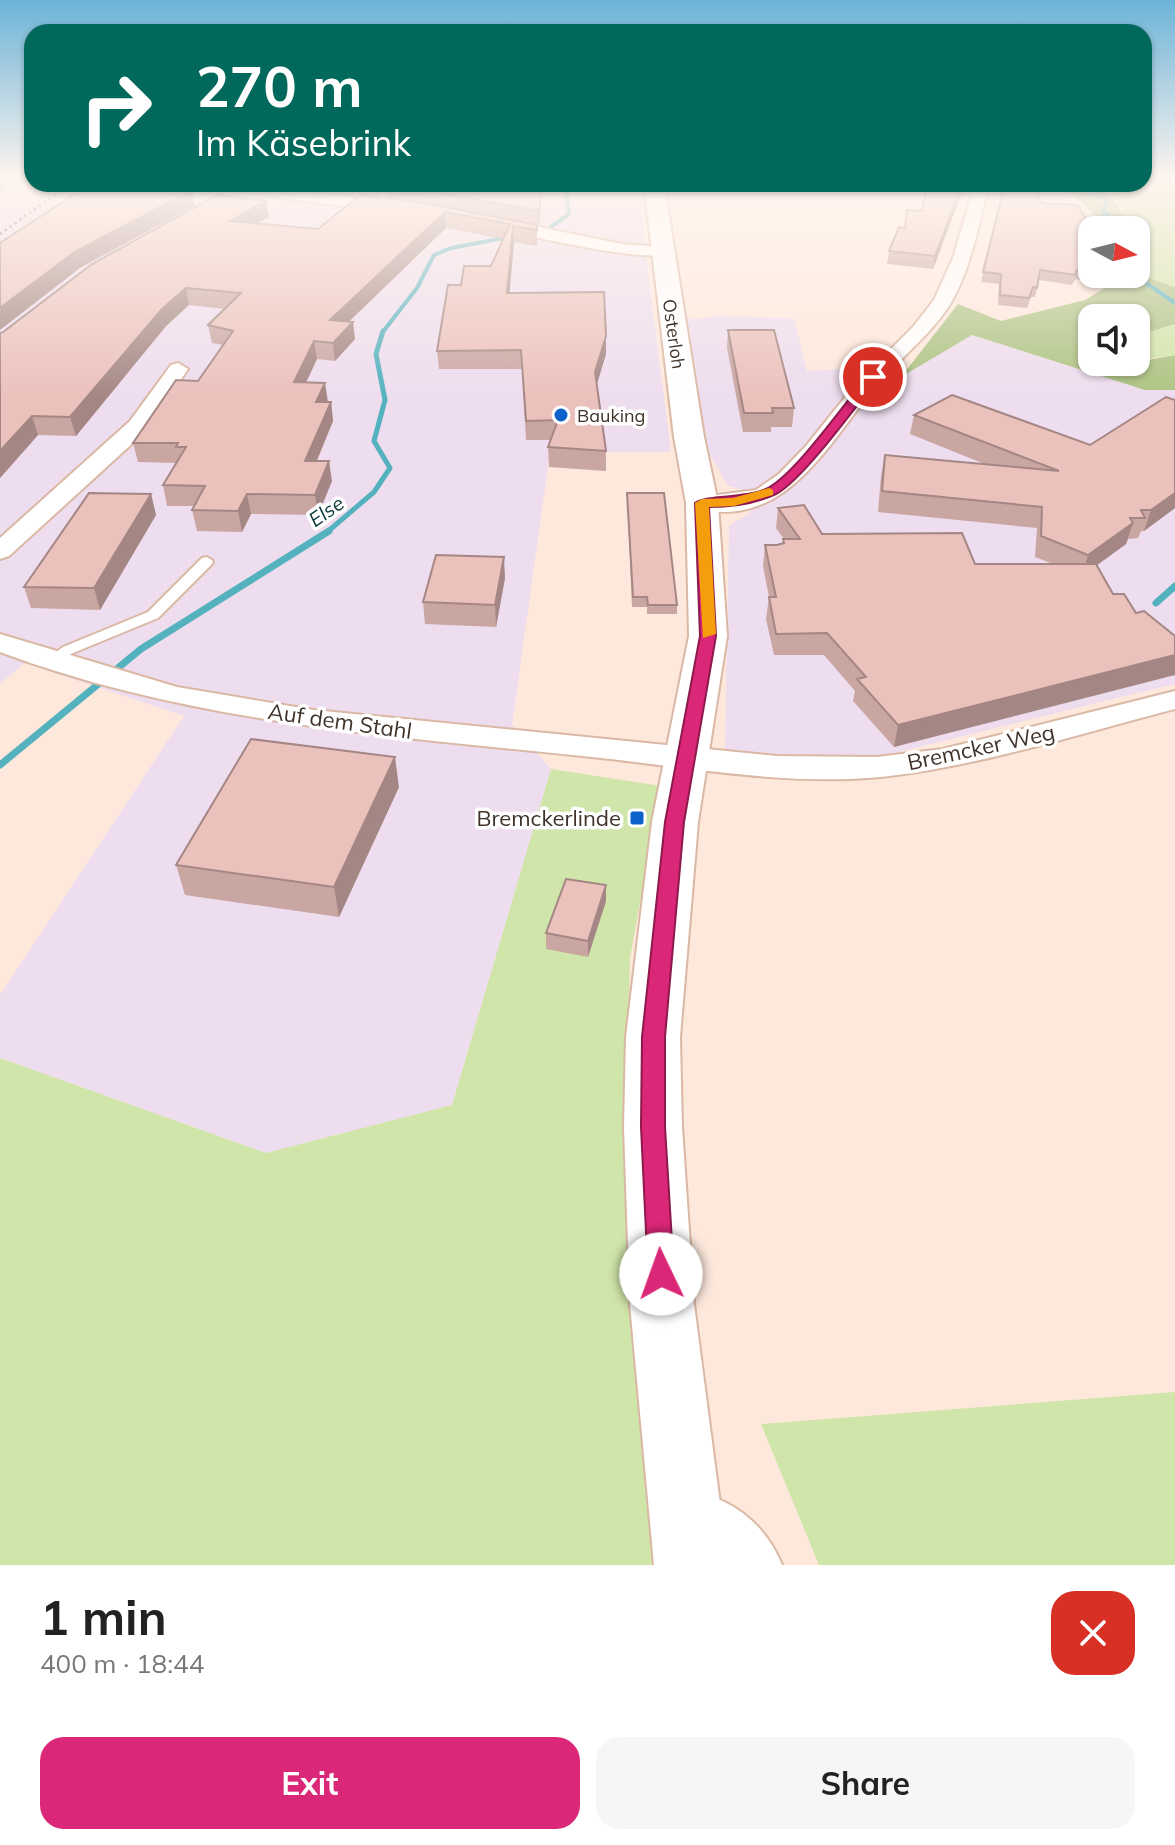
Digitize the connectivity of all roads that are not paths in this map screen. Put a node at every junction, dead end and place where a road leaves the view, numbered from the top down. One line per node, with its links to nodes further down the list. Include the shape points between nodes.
1 (662, 251): 4 (main road, Osterloh)
2 (962, 251): 4 (street, via 942,302 797,468 773,491 734,502)
3 (178, 369): 5 (street, via 138,426)
4 (702, 503): 10 (main road, Osterloh, via 708,636)
5 (0, 551)
6 (207, 561): 8 (lane, via 153,615)
7 (0, 642): 8 (street, Auf dem Stahl)
8 (51, 661): 10 (street, Auf dem Stahl, via 174,696 314,719)
9 (1175, 700): 10 (street, Bremcker Weg, via 943,759 877,767 755,765)
10 (688, 756): 11 (main road, Osterloh, via 661,937 653,1052 662,1304)
11 (687, 1541): 12 (street, via 709,1519 747,1550)
12 (755, 1565)

